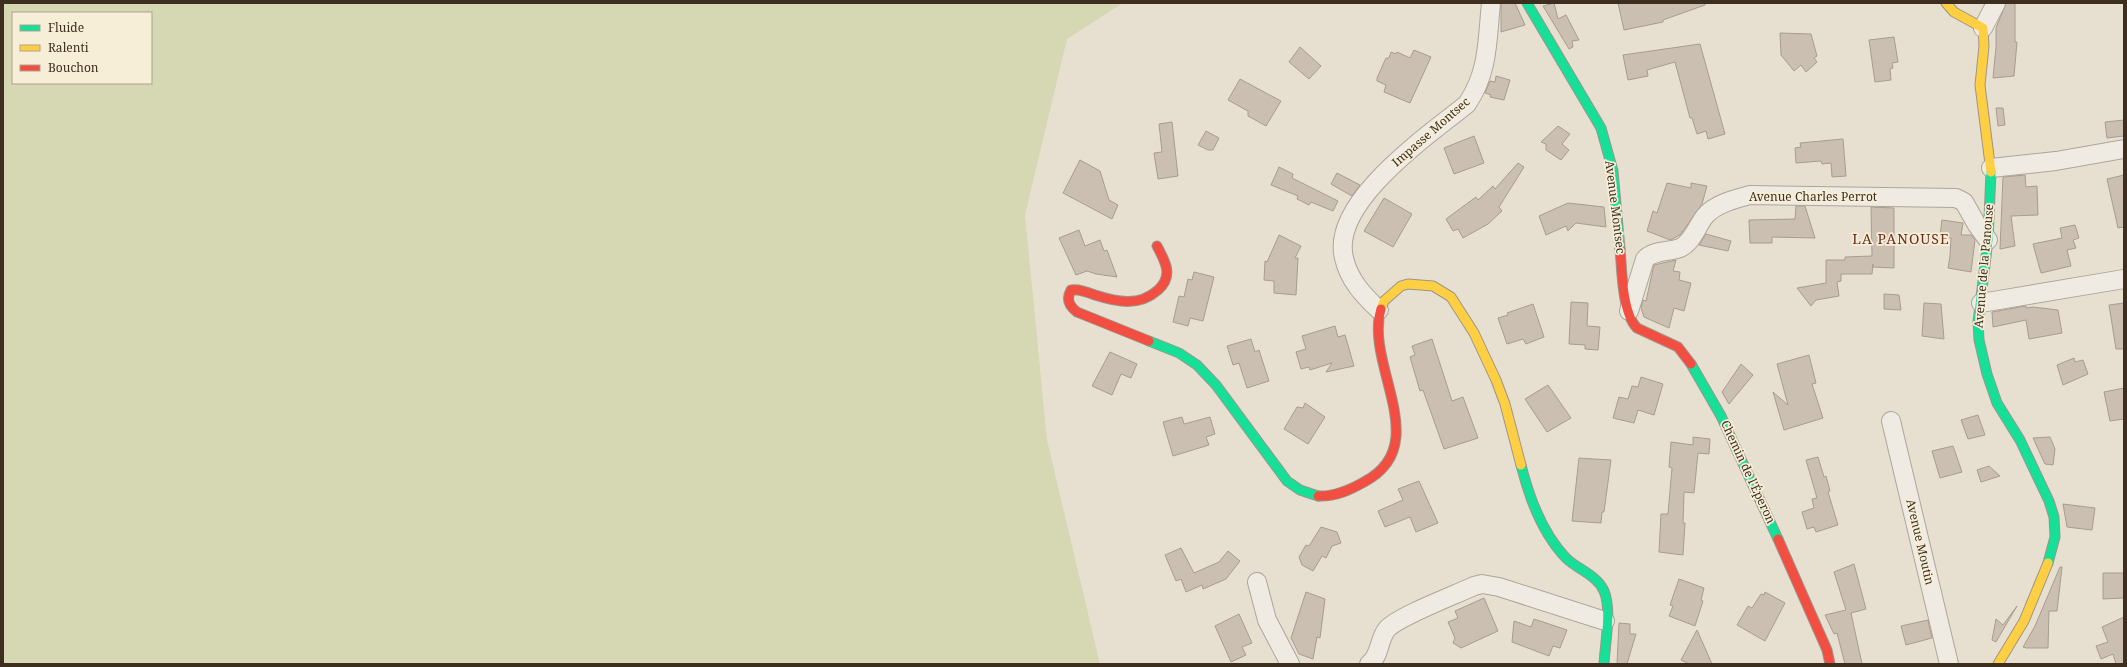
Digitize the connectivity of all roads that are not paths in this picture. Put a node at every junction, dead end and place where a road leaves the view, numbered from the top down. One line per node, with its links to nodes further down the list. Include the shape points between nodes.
1 (1491, 3): 12 (street, Impasse Montsec, via 1484,71 1478,88 1467,104 1377,179 1361,198 1347,226 1342,245 1344,259 1356,287)
2 (1527, 3): 13 (street, Avenue Montsec, via 1601,128 1613,171)
3 (1946, 3): 5 (street, via 1954,12)
4 (1996, 3): 5 (street)
5 (1983, 28): 7 (street, Avenue de la Panouse, via 1980,85)
6 (2124, 149): 7 (street, via 2056,162)
7 (1991, 168): 8 (street, Avenue de la Panouse)
8 (1988, 240): 11 (street, Avenue de la Panouse); 13 (street, Avenue Charles Perrot, via 1964,202 1956,198 1750,195 1718,206 1706,215 1681,248 1649,255 1645,259)
9 (1157, 246): 12 (street, via 1167,265 1167,274 1162,287 1151,297 1137,302 1122,302 1077,289 1069,293 1070,307 1180,353 1197,365 1216,385 1287,481 1298,492 1312,496 1342,493 1371,478 1386,466 1395,450 1397,424 1377,327)
10 (2124, 279): 11 (street)
11 (1981, 303): 22 (street, Avenue de la Panouse, via 1979,340 1986,374 1997,403 2020,440 2049,501 2054,517 2055,537 2047,566 2024,621)
12 (1379, 310): 16 (street, via 1384,301 1402,286 1412,283 1426,284 1451,296 1461,310 1505,403 1532,503 1566,559 1589,575 1603,589 1606,603)
13 (1628, 311): 20 (street, Chemin de l'Éperon, via 1632,323 1637,328 1678,347 1690,361 1721,416 1760,498 1827,650)
14 (1891, 421): 21 (street, Avenue Moutin)
15 (1256, 582): 17 (street, via 1267,620)
16 (1605, 622): 18 (street, via 1499,587 1482,584 1395,623 1383,635 1378,654); 19 (street)
17 (1290, 664)
18 (1370, 664)
19 (1604, 664)
20 (1830, 664)
21 (1949, 664)
22 (1998, 664)

